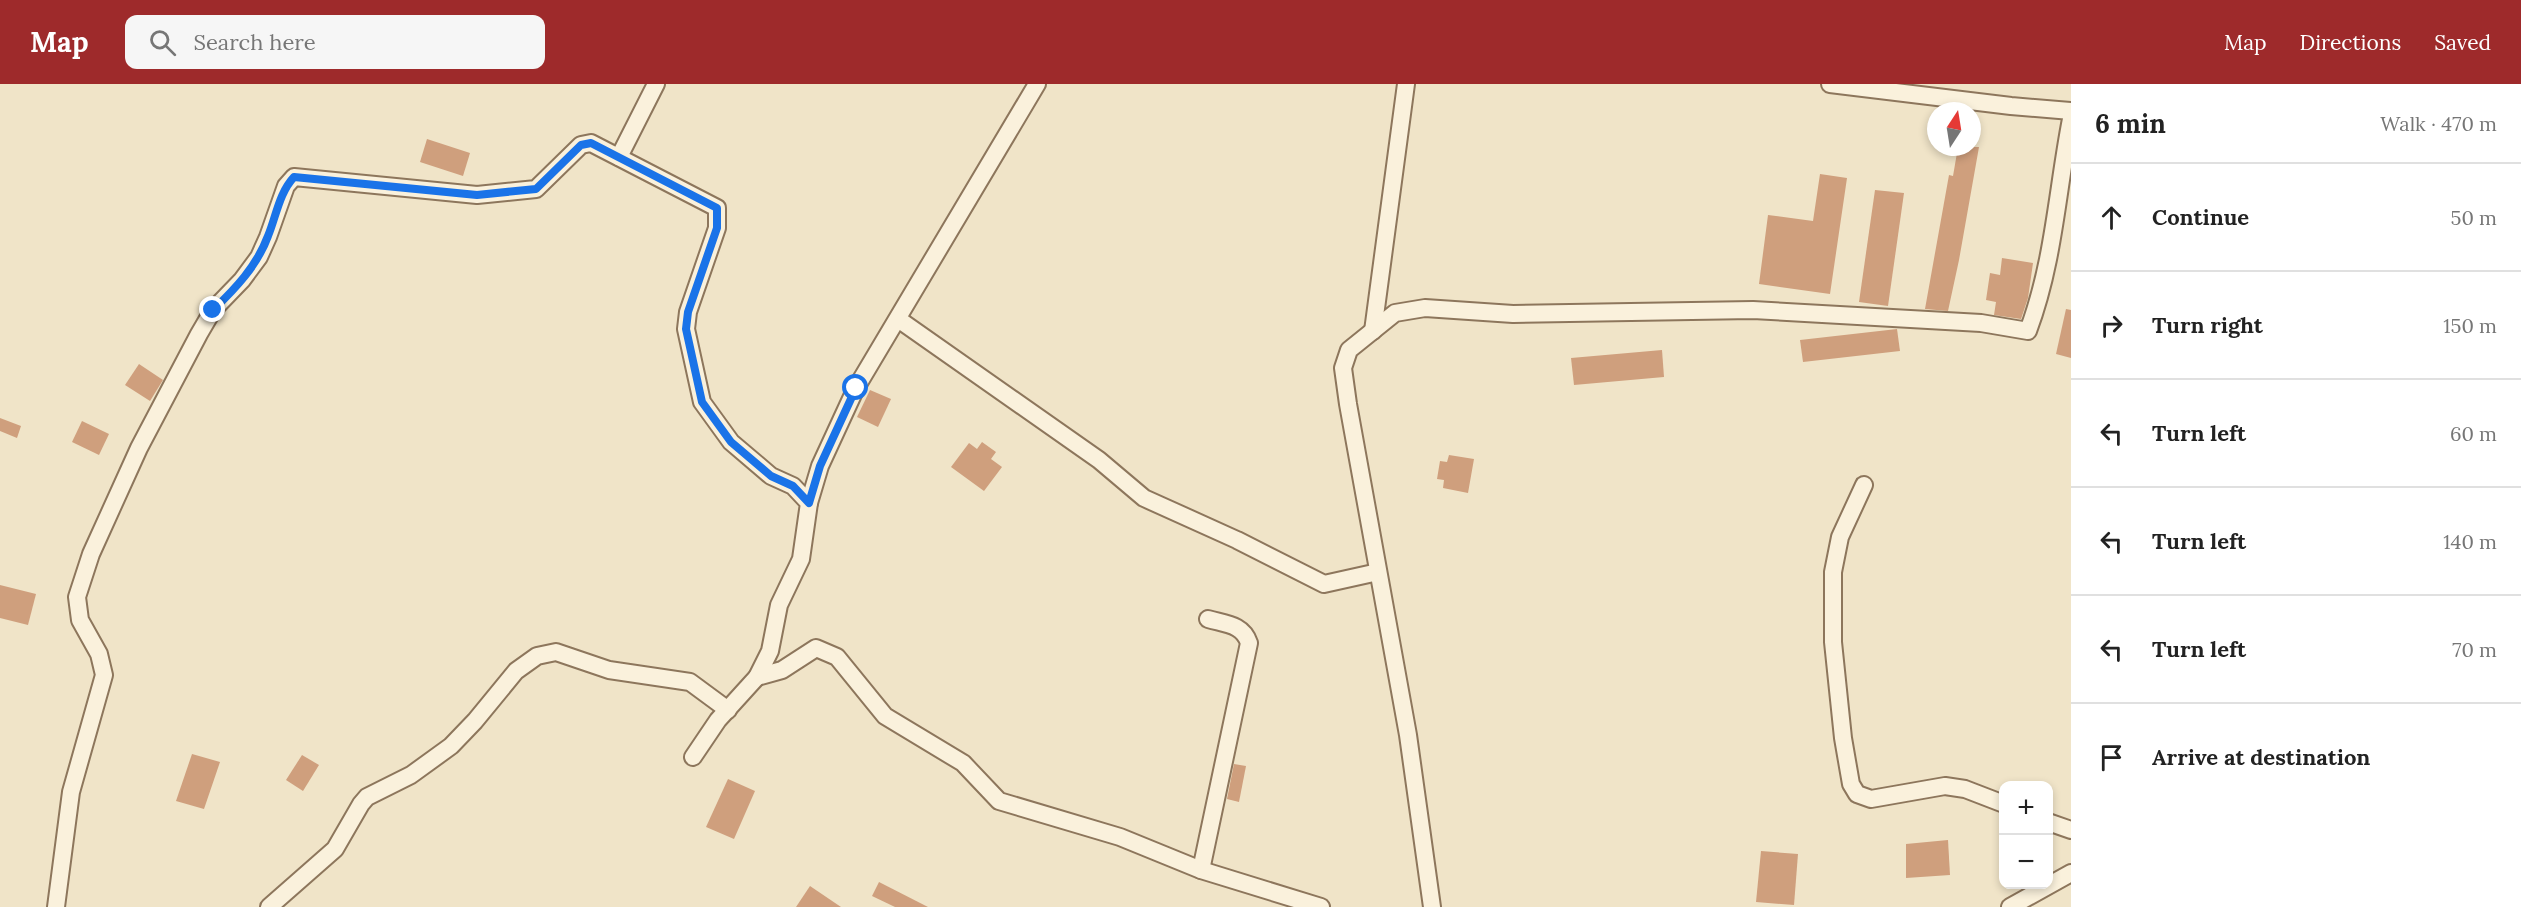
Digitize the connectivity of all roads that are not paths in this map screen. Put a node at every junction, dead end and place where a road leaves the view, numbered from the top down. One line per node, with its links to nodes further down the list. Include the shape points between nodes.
1 (657, 84): 7 (street)
2 (1037, 84): 8 (street)
3 (1406, 84): 9 (street)
4 (1830, 84): 5 (street)
5 (2071, 111)
6 (2071, 119): 9 (street, via 2049,264 2028,332 1981,323 1753,310 1513,314 1425,308 1395,313)
7 (619, 157): 11 (street, via 717,208 717,228 688,312 686,329 702,402 731,442 771,476 793,486); 24 (street, via 591,143 581,145 536,189 477,195 294,177 286,186 259,257 213,310 139,448 91,554 77,597 80,620 99,654 104,675 71,792)
8 (897, 319): 11 (street, via 856,388 820,466); 12 (street, via 1081,447 1144,498 1324,584)
9 (1372, 331): 12 (street, via 1349,350 1343,368)
10 (1864, 485): 19 (street, via 1840,537 1833,572 1833,642 1851,784 1857,794 1871,799 1945,786)
11 (809, 503): 14 (street, via 801,559 779,605)
12 (1378, 572): 27 (street, via 1408,735)
13 (1208, 619): 22 (street, via 1239,627 1249,643)
14 (770, 651): 15 (street); 16 (street)
15 (782, 670): 16 (street); 22 (street, via 816,648 837,657 885,716 963,763 999,801 1120,837)
16 (757, 677): 17 (street)
17 (728, 710): 18 (street); 25 (street, via 690,682 609,670 556,652 537,656 516,670 451,746 411,775 367,798 335,849)
18 (693, 757)
19 (1999, 802)
20 (2053, 823): 21 (street)
21 (2071, 830)
22 (1202, 870): 26 (street)
23 (2071, 873): 28 (street)
24 (56, 907)
25 (269, 907)
26 (1321, 907)
27 (1432, 907)
28 (2010, 907)

